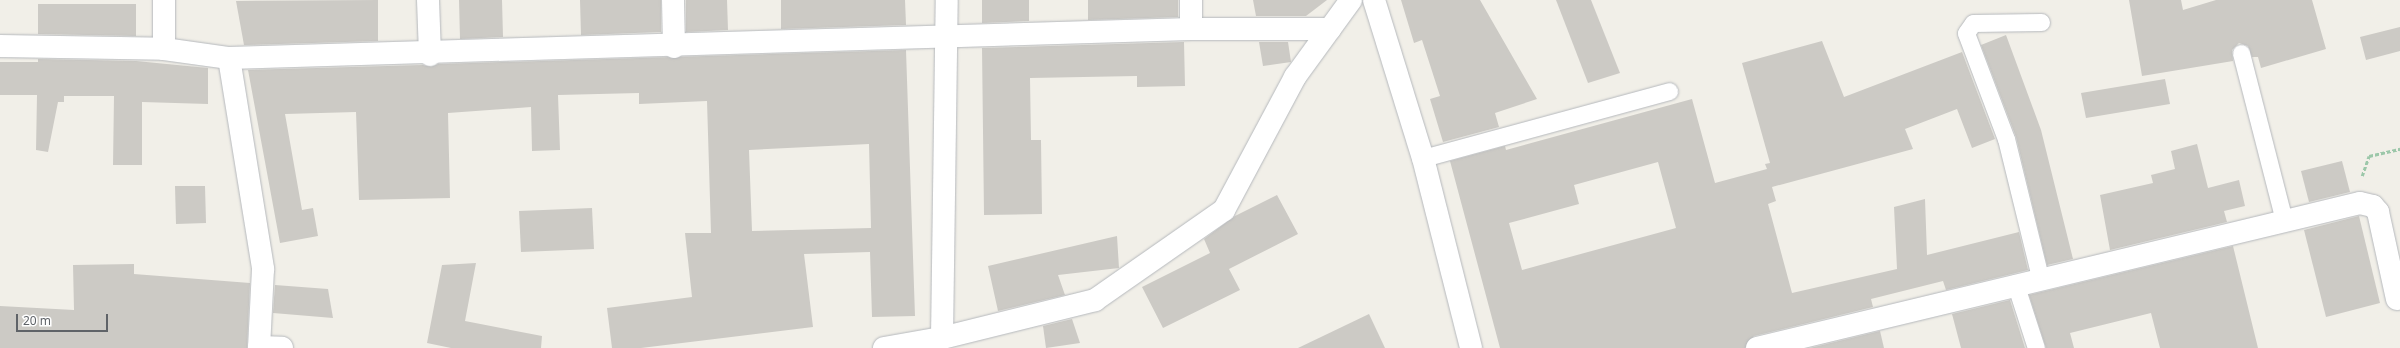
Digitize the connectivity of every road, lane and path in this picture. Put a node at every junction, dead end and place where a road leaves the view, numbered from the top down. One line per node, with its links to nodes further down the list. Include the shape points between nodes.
1 (164, 0): 14 (street)
2 (428, 0): 16 (street)
3 (673, 0): 13 (street)
4 (947, 0): 11 (street)
5 (1191, 0): 9 (street)
6 (1351, 0): 10 (street)
7 (1374, 0): 20 (street)
8 (2041, 22): 23 (lane, via 1973,23 1966,33 2006,139)
9 (1191, 29): 10 (street); 11 (street)
10 (1330, 29): 26 (street, via 1295,78 1224,210 1095,300)
11 (947, 38): 13 (street); 26 (street)
12 (0, 46): 14 (street)
13 (674, 47): 16 (street)
14 (164, 49): 17 (street)
15 (2241, 53): 22 (lane)
16 (430, 55): 17 (street)
17 (229, 58): 27 (street, via 263,269)
18 (1669, 91): 20 (lane)
19 (2400, 149): 21 (path, via 2369,156 2361,178)
20 (1423, 158): 30 (street)
21 (2360, 202): 22 (street); 25 (street, via 2373,206 2378,212)
22 (2284, 220): 23 (street)
23 (2040, 277): 24 (street)
24 (2015, 284): 31 (street); 32 (lane)
25 (2397, 299)
26 (942, 338): 29 (street)
27 (259, 348): 28 (street)
28 (282, 348)
29 (884, 348)
30 (1472, 348)
31 (1757, 348)
32 (2036, 348)

